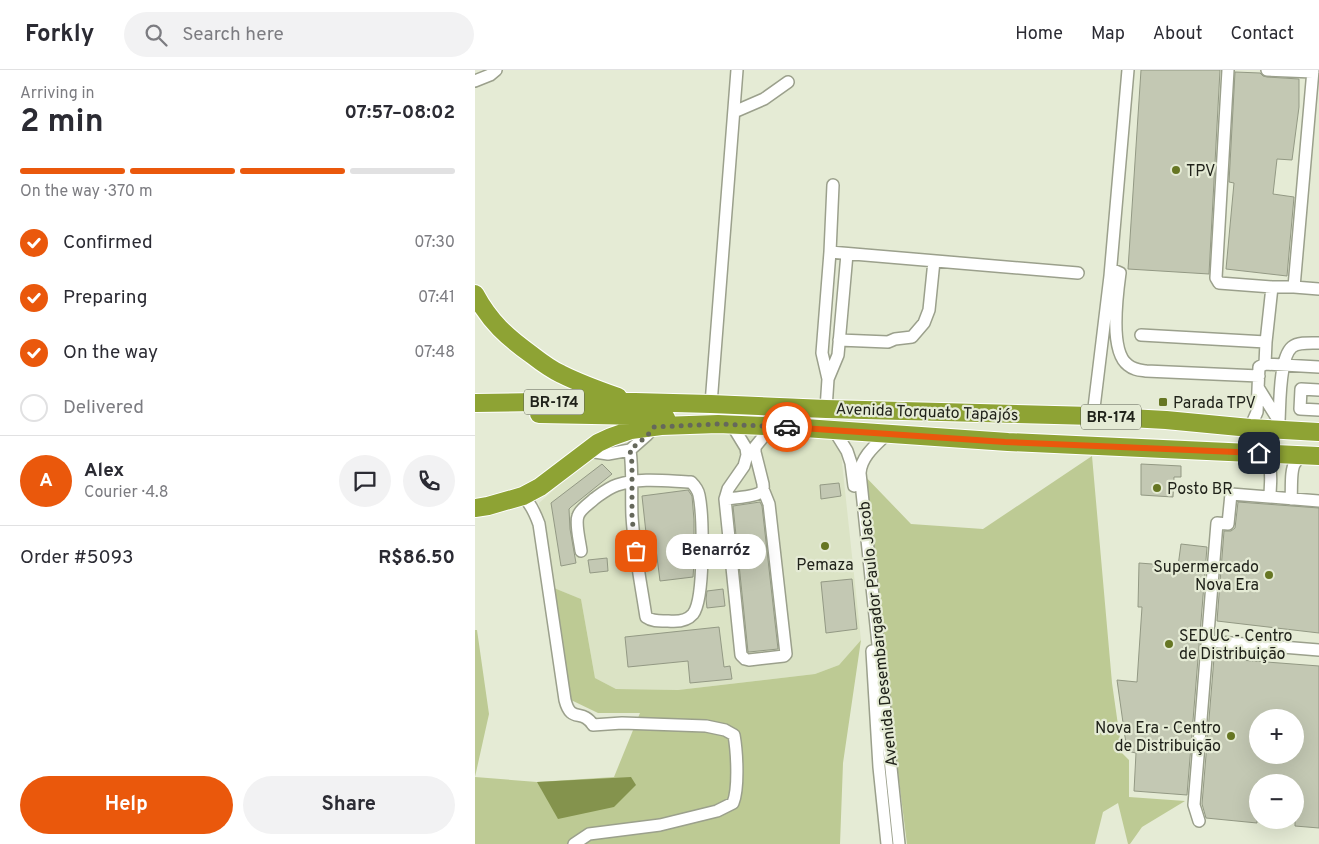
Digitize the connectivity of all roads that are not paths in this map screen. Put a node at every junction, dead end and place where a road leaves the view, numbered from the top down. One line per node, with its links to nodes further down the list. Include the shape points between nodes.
1 (496, 70): 7 (street)
2 (737, 70): 9 (street)
3 (1128, 70): 14 (street)
4 (1228, 70): 16 (street, via 1216,278 1219,283)
5 (1267, 70): 6 (street)
6 (1313, 71): 17 (street)
7 (475, 82)
8 (788, 82): 9 (street, via 764,99)
9 (734, 112): 32 (street)
10 (833, 185): 11 (street)
11 (830, 252): 12 (street); 28 (street, via 822,353)
12 (847, 254): 13 (street); 21 (street)
13 (934, 261): 15 (street); 21 (street, via 929,310 925,322 912,337 887,342)
14 (1111, 269): 27 (street, via 1120,273 1116,327 1119,354 1126,364 1135,370 1146,371); 36 (street)
15 (1078, 273)
16 (1272, 287): 17 (street); 22 (street)
17 (1294, 287): 18 (street)
18 (1319, 289)
19 (475, 294): 31 (highway, via 496,325 539,360 577,382)
20 (1141, 336): 22 (street)
21 (839, 340): 28 (street, via 838,355)
22 (1266, 342): 24 (street)
23 (1319, 343): 25 (street, via 1292,347)
24 (1265, 364): 25 (street); 27 (street, via 1259,367)
25 (1283, 365): 26 (street); 38 (street)
26 (1319, 367)
27 (1259, 376): 29 (street)
28 (827, 379): 34 (street)
29 (1259, 389): 38 (street); 41 (street, via 1257,412)
30 (1319, 390): 35 (street, via 1301,389 1300,409)
31 (630, 402): 32 (highway, Avenida Torquato Tapajós / BR-174); 33 (highway, Avenida Torquato Tapajós / BR-174)
32 (711, 404): 34 (highway, Avenida Torquato Tapajós / BR-174)
33 (476, 408): 37 (highway, via 644,416)
34 (826, 409): 36 (highway, Avenida Torquato Tapajós / BR-174)
35 (1319, 410)
36 (1093, 416): 41 (highway, Avenida Torquato Tapajós / BR-174)
37 (725, 425): 39 (highway, Avenida Torquato Tapajós / BR-174); 40 (highway, Avenida Torquato Tapajós / BR-174); 53 (street, via 746,448 747,455)
38 (1280, 425): 41 (highway, Avenida Torquato Tapajós / BR-174); 43 (highway, Avenida Torquato Tapajós / BR-174)
39 (772, 426): 42 (highway, Avenida Torquato Tapajós / BR-174); 50 (street, via 755,447)
40 (654, 427): 45 (highway, Avenida Torquato Tapajós / BR-174, via 617,434); 46 (street)
41 (1249, 428)
42 (834, 430): 44 (highway, Avenida Torquato Tapajós / BR-174); 60 (street, Avenida Desembargador Paulo Jacob, via 851,463)
43 (1319, 432)
44 (888, 433): 47 (highway, Avenida Torquato Tapajós / BR-174, via 1005,442); 60 (street, Avenida Desembargador Paulo Jacob, via 860,467)
45 (588, 450): 46 (street, via 608,454); 51 (highway, Avenida Torquato Tapajós / BR-174)
46 (630, 450): 49 (street)
47 (1259, 453): 48 (highway, Avenida Torquato Tapajós / BR-174); 52 (street, via 1269,465)
48 (1312, 456): 54 (street, via 1298,459 1294,464)
49 (631, 482): 49 (street, via 632,518 647,617 656,621 680,622 693,614 702,578 699,494 691,482); 57 (street, via 607,490 578,515)
50 (763, 489): 53 (street, via 755,495); 53 (street, via 769,504 786,650 784,656 749,660 741,655)
51 (523, 496): 56 (highway, Avenida Torquato Tapajós / BR-174); 62 (street, via 530,503 539,524 565,700 570,712 589,719 593,725 706,726 725,730 734,735 736,748 737,794 733,803 717,811 660,825 589,834)
52 (1270, 497): 54 (street); 58 (street, via 1231,494 1228,524 1217,522)
53 (725, 499)
54 (1291, 499): 55 (street)
55 (1319, 501)
56 (475, 508)
57 (581, 550)
58 (1207, 641): 59 (street); 61 (street, via 1194,805)
59 (1319, 650)
60 (887, 791): 63 (street, Avenida Desembargador Paulo Jacob); 64 (street, Avenida Desembargador Paulo Jacob)
61 (1199, 821)
62 (574, 844)
63 (887, 844)
64 (899, 844)

